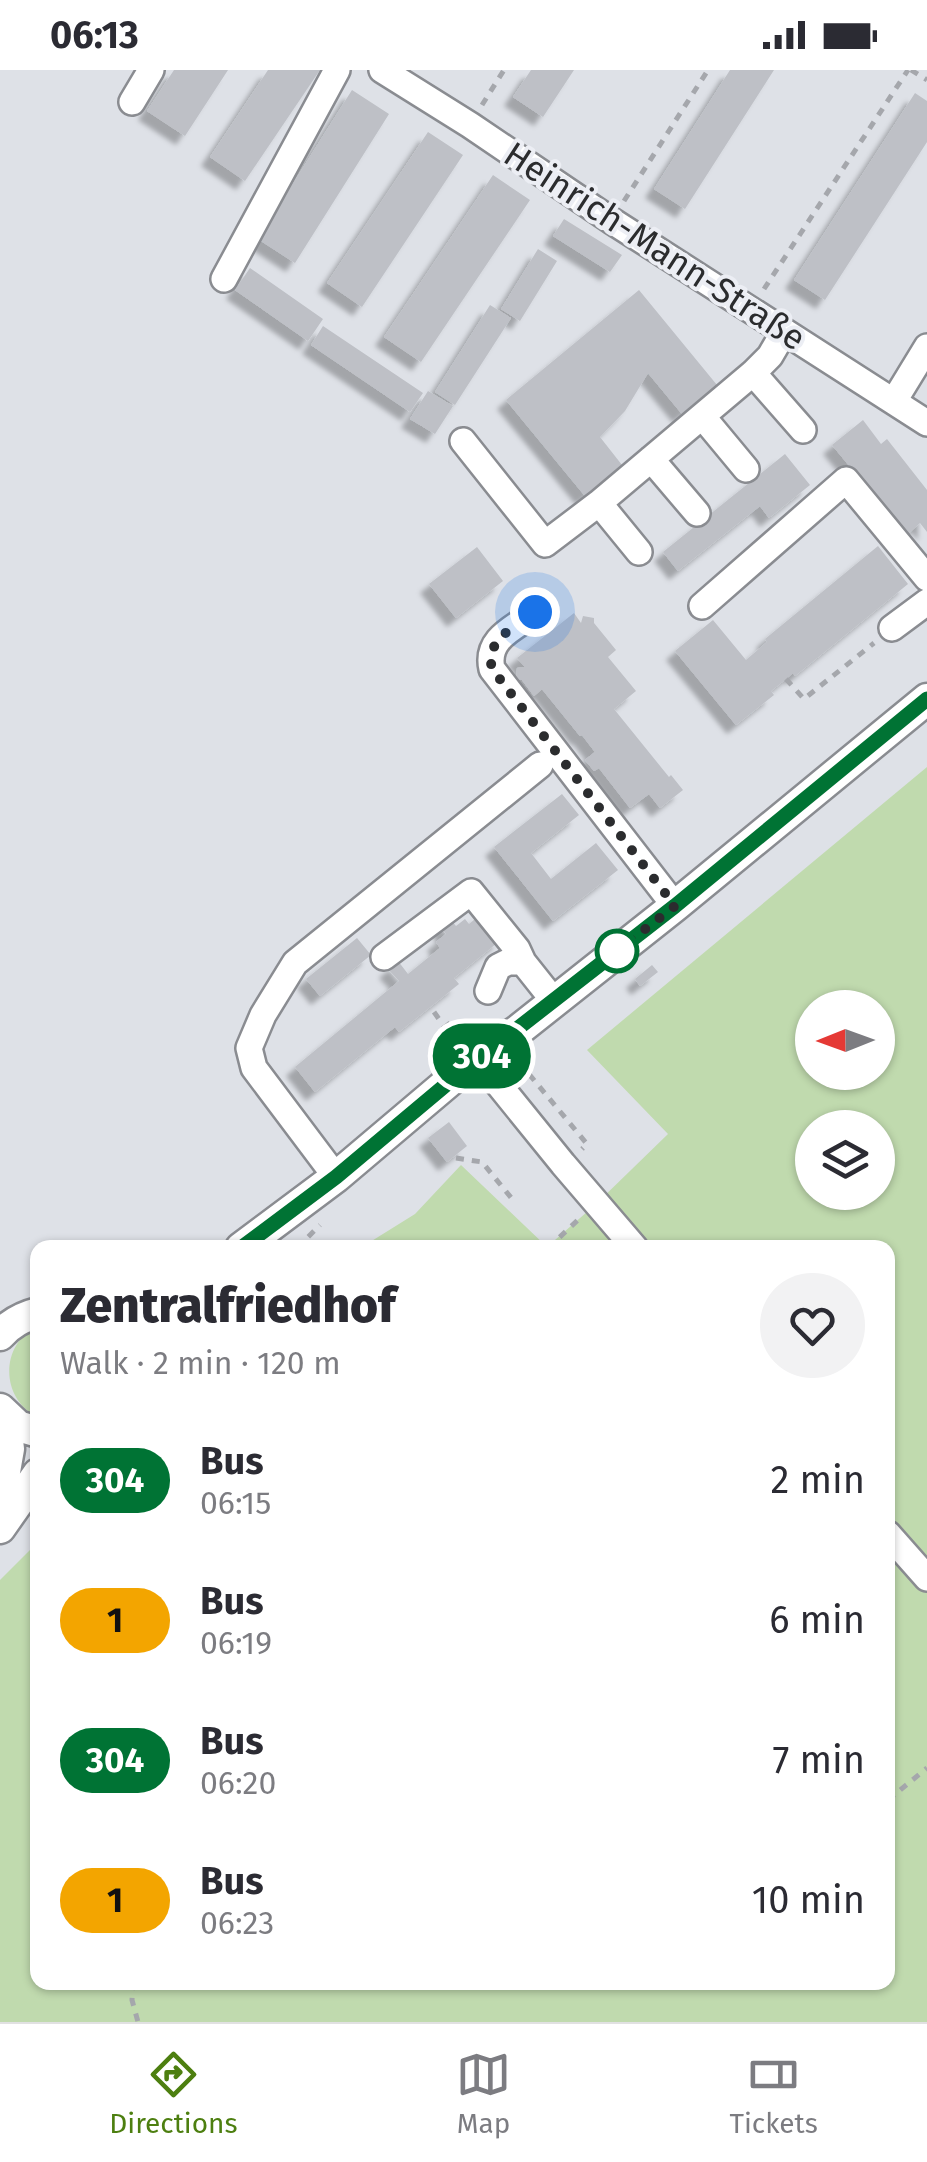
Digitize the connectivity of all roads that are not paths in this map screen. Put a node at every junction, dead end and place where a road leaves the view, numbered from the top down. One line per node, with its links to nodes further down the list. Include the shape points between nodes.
1 (152, 70): 4 (street)
2 (336, 70): 5 (street)
3 (382, 70): 6 (street, Heinrich-Mann-Straße)
4 (132, 102)
5 (224, 279)
6 (784, 332): 8 (street); 9 (street, Heinrich-Mann-Straße)
7 (927, 347): 9 (street)
8 (753, 372): 10 (street); 12 (street)
9 (894, 401): 11 (street, Heinrich-Mann-Straße)
10 (702, 416): 14 (street); 15 (street)
11 (927, 423)
12 (803, 430)
13 (463, 441): 16 (street, via 545,544)
14 (651, 458): 16 (street); 17 (street)
15 (746, 469)
16 (599, 503): 18 (street)
17 (697, 513)
18 (639, 552)
19 (927, 578): 21 (street, via 846,480)
20 (927, 602): 23 (street)
21 (702, 606)
22 (541, 620): 26 (street, via 535,612 500,637 492,669)
23 (892, 628)
24 (927, 699): 26 (main road)
25 (540, 765): 32 (street, via 295,963 263,1015 249,1048 254,1068)
26 (675, 906): 30 (main road)
27 (384, 958): 28 (street, via 471,892)
28 (524, 962): 29 (street, via 498,967); 30 (street)
29 (488, 991)
30 (554, 1001): 31 (main road)
31 (468, 1052): 32 (main road); 34 (street)
32 (336, 1177): 33 (main road)
33 (252, 1240)
34 (628, 1240)
35 (3, 1412): 36 (main road); 38 (main road, via 9,1448)
36 (30, 1430)
37 (30, 1485): 39 (main road)
38 (0, 1500)
39 (0, 1528)
40 (895, 1542): 41 (street)
41 (927, 1578)

